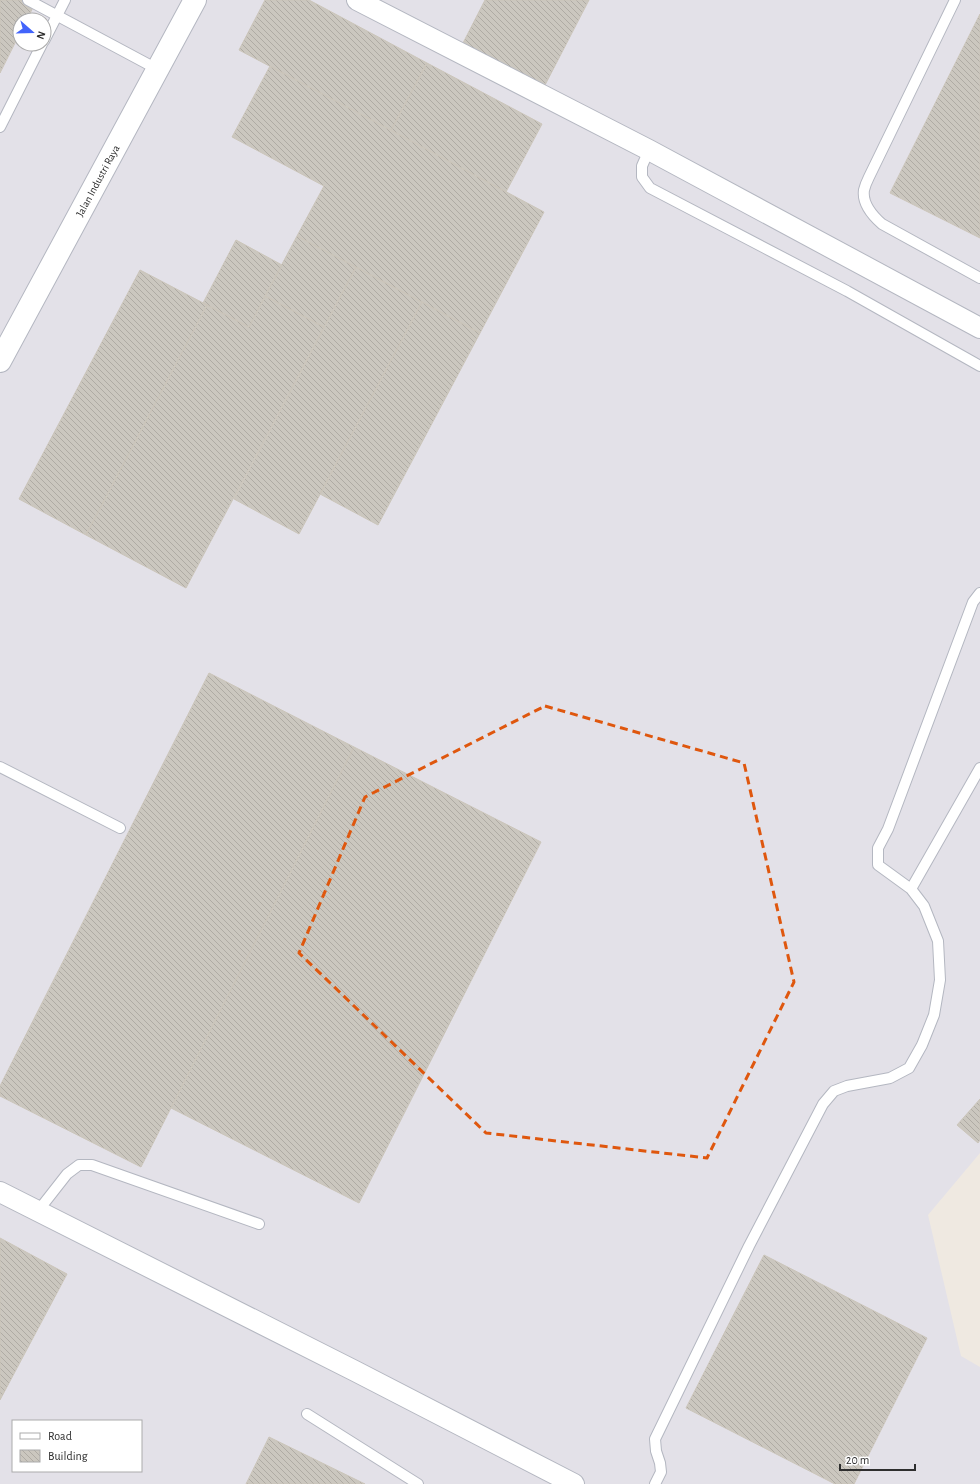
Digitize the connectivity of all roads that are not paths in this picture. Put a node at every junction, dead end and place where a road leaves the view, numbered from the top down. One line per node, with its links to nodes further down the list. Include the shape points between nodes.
1 (28, 0): 6 (lane)
2 (65, 0): 6 (lane)
3 (195, 0): 9 (street, Jalan Industri Raya)
4 (357, 0): 11 (street)
5 (955, 0): 12 (lane, via 864,192 866,204 873,216 882,224)
6 (57, 15): 7 (lane); 9 (lane)
7 (52, 25)
8 (38, 52): 10 (lane)
9 (157, 70): 14 (street, Jalan Industri Raya)
10 (0, 127)
11 (649, 150): 13 (street); 15 (lane, via 642,166 642,177 650,188 847,291)
12 (980, 278)
13 (980, 328)
14 (0, 361)
15 (980, 366)
16 (980, 593): 20 (lane, via 973,602 888,829 878,848 878,865)
17 (0, 767): 19 (lane)
18 (980, 768): 20 (lane)
19 (120, 828)
20 (911, 889): 27 (lane, via 924,906 938,940 940,980 934,1015 922,1045 909,1068 890,1078 834,1091 823,1104 749,1246 655,1439 660,1463 660,1472)
21 (0, 1192): 22 (street)
22 (38, 1211): 23 (lane, via 67,1174 79,1165 92,1164); 26 (street)
23 (259, 1224)
24 (307, 1414): 25 (lane)
25 (418, 1484)
26 (574, 1484)
27 (655, 1484)

